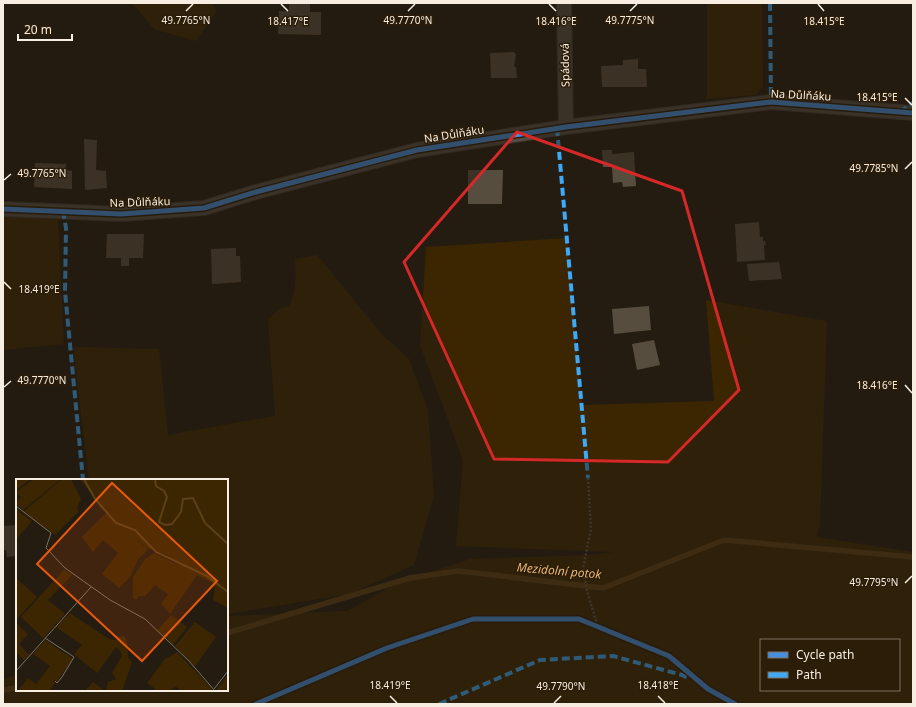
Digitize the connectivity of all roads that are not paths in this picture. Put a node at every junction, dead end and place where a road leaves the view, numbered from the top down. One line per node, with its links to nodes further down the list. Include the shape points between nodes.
1 (564, 3): 3 (street, Spádová)
2 (913, 113): 3 (street, Na Důlňáku, via 771,102)
3 (566, 127): 4 (street, Na Důlňáku, via 417,150 204,208 121,214)
4 (3, 209)

